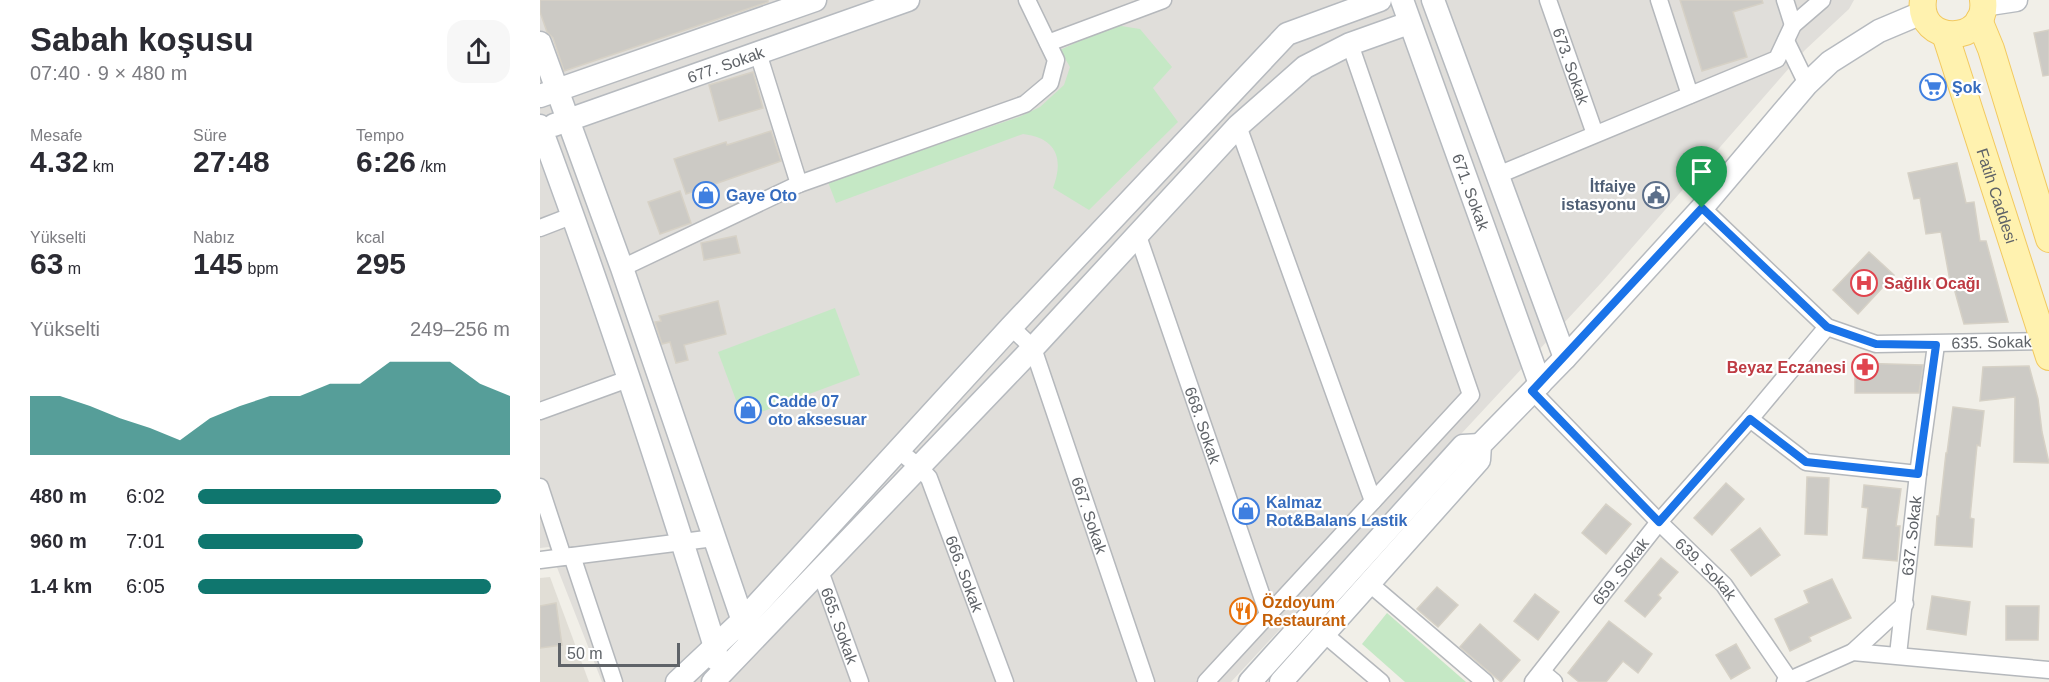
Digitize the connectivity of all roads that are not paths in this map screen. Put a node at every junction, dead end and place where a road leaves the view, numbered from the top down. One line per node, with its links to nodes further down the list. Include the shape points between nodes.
1 (815, 0): 24 (street, 677. Sokak)
2 (908, 0): 22 (street, 677. Sokak)
3 (1028, 0): 20 (street)
4 (1163, 0): 20 (street)
5 (1380, 0): 38 (street, via 1287,34)
6 (1402, 0): 15 (street, 671. Sokak)
7 (1433, 0): 30 (street, 671. Sokak)
8 (1548, 0): 29 (street, 673. Sokak)
9 (1659, 0): 25 (street)
10 (1785, 0): 16 (street)
11 (1822, 0): 16 (street)
12 (2016, 0): 14 (street)
13 (1923, 6): 17 (main road, via 1931,26); 23 (street, via 1830,62)
14 (1982, 8): 17 (main road, via 1974,26 1961,34); 36 (main road)
15 (1409, 22): 21 (street); 45 (street, 671. Sokak)
16 (1793, 25): 18 (street)
17 (1945, 34): 42 (main road, Fatih Caddesi)
18 (1786, 41): 23 (street); 25 (street, via 1777,59)
19 (540, 43): 24 (street)
20 (1048, 43): 31 (street, via 1056,60 1050,83 1024,104)
21 (1350, 44): 27 (street, via 1305,67); 53 (street, via 1471,395)
22 (758, 53): 26 (street, 677. Sokak); 31 (street)
23 (1807, 84): 32 (street)
24 (549, 93): 26 (street)
25 (1690, 95): 29 (street)
26 (568, 120): 28 (street, 677. Sokak); 37 (street)
27 (1238, 126): 35 (street); 53 (street)
28 (541, 128): 33 (street)
29 (1595, 134): 30 (street)
30 (1497, 175): 43 (street, 671. Sokak)
31 (799, 184): 37 (street)
32 (1702, 208): 39 (street, 635. Sokak); 43 (street)
33 (571, 216): 34 (street); 44 (street)
34 (540, 228)
35 (1138, 236): 41 (street); 62 (street, 668. Sokak)
36 (2049, 239)
37 (622, 268): 55 (street)
38 (1011, 327): 41 (street); 49 (street)
39 (1827, 327): 40 (street, 635. Sokak, via 1876,344); 47 (street, 659. Sokak)
40 (1936, 345): 42 (street, 635. Sokak); 51 (street, 637. Sokak)
41 (1032, 348): 50 (street); 77 (street, 667. Sokak)
42 (2047, 349)
43 (1565, 358): 45 (street)
44 (628, 379): 46 (street); 56 (street)
45 (1536, 387): 48 (street); 54 (street, 639. Sokak)
46 (540, 411)
47 (1750, 419): 51 (street, via 1806,462); 54 (street, 659. Sokak)
48 (1480, 445): 60 (street, via 1479,460); 79 (street, via 1464,446)
49 (898, 450): 50 (street); 63 (street)
50 (920, 468): 59 (street); 76 (street, 666. Sokak, via 929,478)
51 (1918, 474): 61 (street, 637. Sokak)
52 (540, 487): 57 (street)
53 (1373, 501): 62 (street)
54 (1659, 522): 70 (street, 659. Sokak); 72 (street, 639. Sokak, via 1724,585)
55 (714, 538): 56 (street); 63 (street)
56 (683, 543): 57 (street); 66 (street)
57 (568, 557): 58 (street); 73 (street)
58 (540, 560)
59 (820, 571): 65 (street); 75 (street, 665. Sokak)
60 (1370, 584): 64 (street); 82 (street)
61 (1905, 604): 67 (street); 68 (street, 637. Sokak)
62 (1268, 614): 78 (street)
63 (743, 620): 65 (street); 66 (street)
64 (1323, 633): 80 (street); 81 (street)
65 (751, 642): 71 (street)
66 (715, 647): 71 (street); 74 (street)
67 (1853, 652): 68 (street); 72 (street)
68 (1898, 656): 69 (street)
69 (2049, 670)
70 (1543, 679)
71 (718, 680)
72 (1789, 681)
73 (614, 682)
74 (677, 682)
75 (860, 682)
76 (1005, 682)
77 (1146, 682)
78 (1206, 682)
79 (1250, 682)
80 (1281, 682)
81 (1381, 682)
82 (1485, 682)

